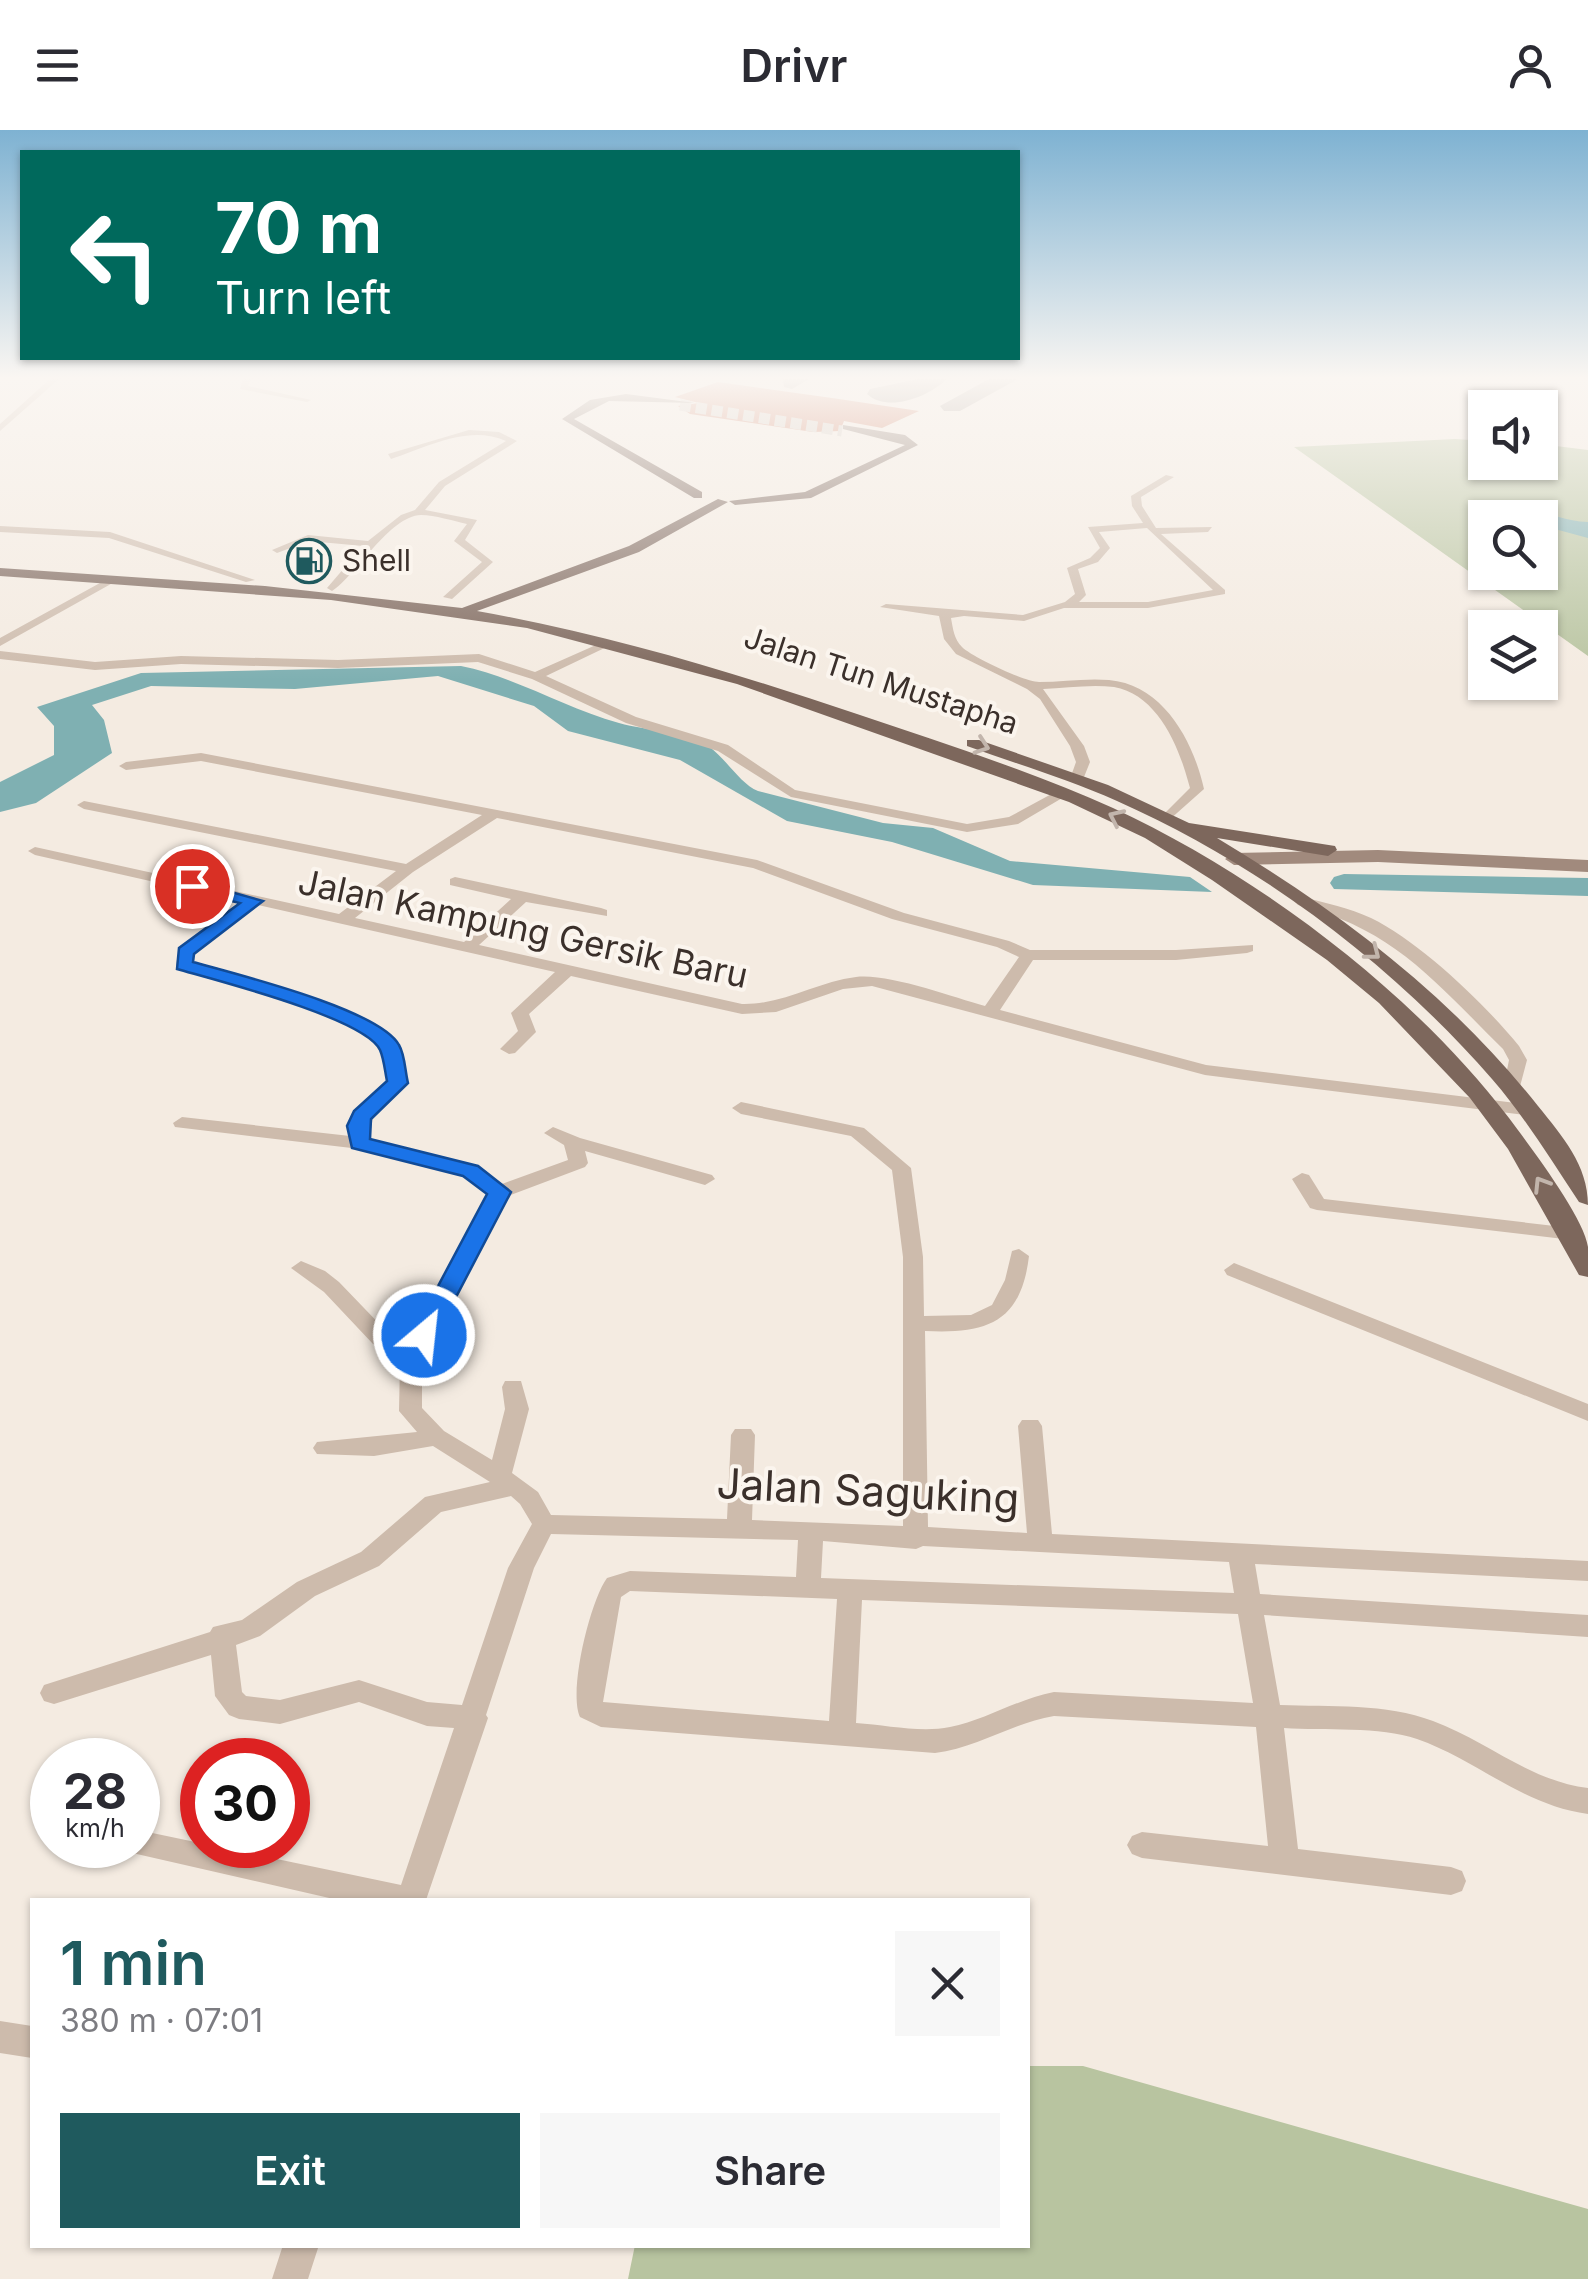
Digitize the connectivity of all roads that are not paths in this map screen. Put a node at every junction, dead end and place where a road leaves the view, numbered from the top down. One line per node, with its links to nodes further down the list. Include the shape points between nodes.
1 (450, 479): 10 (street)
2 (676, 479): 6 (main road)
3 (843, 479): 9 (main road, via 808,495)
4 (1165, 479): 7 (street)
5 (726, 486): 9 (main road, via 752,492)
6 (705, 494): 9 (main road); 20 (main road, via 619,546)
7 (1136, 497): 8 (street); 11 (street)
8 (1156, 497)
9 (729, 502): 20 (main road, via 634,549)
10 (418, 512): 14 (street); 23 (street, via 474,522 459,541 488,562)
11 (1152, 527): 13 (street); 16 (street, via 1158,540); 25 (street, via 1092,530 1105,548 1072,568 1081,595)
12 (0, 529): 19 (street, via 126,538)
13 (1208, 529)
14 (370, 544): 15 (street, via 308,538); 21 (street)
15 (278, 550)
16 (1190, 564): 24 (street, via 1183,584); 24 (street, via 1223,591)
17 (2, 566): 18 (main road); 19 (main road, Jalan Tun Mustapha)
18 (113, 580): 21 (main road); 31 (street)
19 (250, 580): 21 (main road, Jalan Tun Mustapha)
20 (514, 591): 23 (main road); 26 (main road); 30 (main road, via 516,607)
21 (333, 592): 22 (main road, Jalan Tun Mustapha); 26 (main road); 29 (main road)
22 (412, 595): 23 (main road); 26 (main road, Jalan Tun Mustapha)
23 (448, 597)
24 (1188, 597): 25 (street, via 1148,605)
25 (1069, 604): 28 (street, via 1024,618)
26 (476, 606): 29 (main road); 30 (main road, Jalan Tun Mustapha)
27 (886, 607): 28 (street)
28 (950, 614): 35 (street, via 950,639 960,652 992,654 998,672)
29 (524, 624): 32 (main road)
30 (586, 627): 37 (main road, Jalan Tun Mustapha, one-way to 37, via 750,668)
31 (0, 642)
32 (609, 643): 34 (street); 38 (main road, via 824,708)
33 (0, 655): 34 (street, via 94,666 479,658)
34 (536, 676): 38 (street, via 609,712 723,748 791,793 950,827 993,827)
35 (1031, 686): 37 (street, via 1062,718 1077,746 1083,762); 42 (street, via 1129,685 1152,698 1192,765 1197,789)
36 (126, 766): 41 (street, via 202,757)
37 (1077, 779): 40 (main road, Jalan Tun Mustapha)
38 (1062, 794): 43 (main road, one-way to 38)
39 (84, 806): 50 (street)
40 (1144, 807): 42 (main road); 48 (main road, Jalan Tun Mustapha)
41 (495, 813): 50 (street); 61 (street, via 757,864)
42 (1168, 817): 45 (main road, via 1245,840)
43 (1147, 831): 48 (main road); 58 (main road)
44 (35, 850): 54 (street, Jalan Kampung Gersik Baru)
45 (1328, 850): 47 (main road); 48 (main road)
46 (1288, 856): 47 (main road); 48 (main road); 52 (main road, via 1275,871)
47 (1409, 856): 49 (main road)
48 (1227, 857): 52 (main road, Jalan Tun Mustapha); 58 (main road)
49 (1588, 866)
50 (408, 869): 57 (street)
51 (454, 882): 53 (street)
52 (1283, 888): 55 (main road, Jalan Tun Mustapha)
53 (522, 897): 56 (street); 59 (street)
54 (254, 901): 57 (street, Jalan Kampung Gersik Baru); 71 (street, via 185,952 184,965 314,1004 384,1039 398,1083 362,1116)
55 (1303, 902): 65 (main road, Jalan Tun Mustapha, one-way to 65, via 1470,1038); 65 (street, via 1348,912 1393,934 1510,1046 1518,1060)
56 (601, 913)
57 (342, 920): 59 (street, Jalan Kampung Gersik Baru)
58 (1323, 942): 66 (main road, via 1436,1042)
59 (467, 948): 62 (street, Jalan Kampung Gersik Baru)
60 (1247, 948): 61 (street)
61 (1028, 955): 63 (street)
62 (567, 970): 63 (street, Jalan Kampung Gersik Baru, via 754,1010 792,1004 853,980); 64 (street, via 520,1013 527,1032)
63 (991, 1010): 66 (street, Jalan Kampung Gersik Baru, via 1205,1070)
64 (509, 1049)
65 (1519, 1099): 66 (street, Jalan Kampung Gersik Baru); 75 (main road, Jalan Tun Mustapha)
66 (1488, 1106): 76 (main road, one-way to 66)
67 (741, 1108): 81 (street, via 833,1124 892,1157 904,1177)
68 (182, 1123): 71 (street)
69 (553, 1132): 70 (street)
70 (572, 1142): 72 (street); 74 (street, via 578,1163)
71 (360, 1143): 74 (street, via 470,1171)
72 (705, 1179)
73 (1302, 1179): 76 (street, via 1317,1204)
74 (500, 1192): 82 (street)
75 (1588, 1197)
76 (1572, 1234): 79 (main road)
77 (1019, 1256): 81 (street, via 1014,1291 991,1317 966,1324)
78 (301, 1268): 82 (street, via 339,1292 390,1350)
79 (1588, 1269)
80 (1234, 1270): 84 (street)
81 (913, 1323): 93 (street)
82 (410, 1358): 87 (street, via 412,1411)
83 (513, 1387): 89 (street, via 518,1410)
84 (1588, 1413)
85 (1030, 1426): 94 (street)
86 (743, 1435): 91 (street)
87 (436, 1437): 88 (street); 89 (street)
88 (324, 1448)
89 (508, 1482): 90 (street, via 529,1498); 101 (street, via 434,1504 370,1559 306,1589 251,1628)
90 (544, 1524): 91 (street, Jalan Saguking); 103 (street, via 521,1568)
91 (739, 1529): 92 (street, Jalan Saguking)
92 (811, 1531): 93 (street, Jalan Saguking); 97 (street)
93 (916, 1538): 94 (street, Jalan Saguking)
94 (1040, 1544): 95 (street, Jalan Saguking)
95 (1240, 1553): 96 (street, Jalan Saguking); 99 (street)
96 (1588, 1571)
97 (808, 1588): 98 (street); 105 (street, via 616,1585 590,1709)
98 (850, 1590): 99 (street); 105 (street)
99 (1249, 1604): 100 (street); 104 (street)
100 (1588, 1626)
101 (222, 1636): 102 (street); 103 (street, via 229,1696 240,1708 280,1712 359,1691 427,1714)
102 (54, 1693)
103 (474, 1718): 112 (street)
104 (1269, 1718): 105 (street, via 1054,1704 955,1740); 106 (street, via 1422,1728 1563,1801); 109 (street)
105 (842, 1732)
106 (1588, 1801)
107 (1142, 1845): 109 (street)
108 (160, 1848): 111 (street)
109 (1285, 1861): 110 (street)
110 (1451, 1882)
111 (398, 1898)
112 (408, 1898)
113 (0, 2037): 114 (street)
114 (30, 2042)
115 (300, 2248): 116 (street)
116 (290, 2279)

